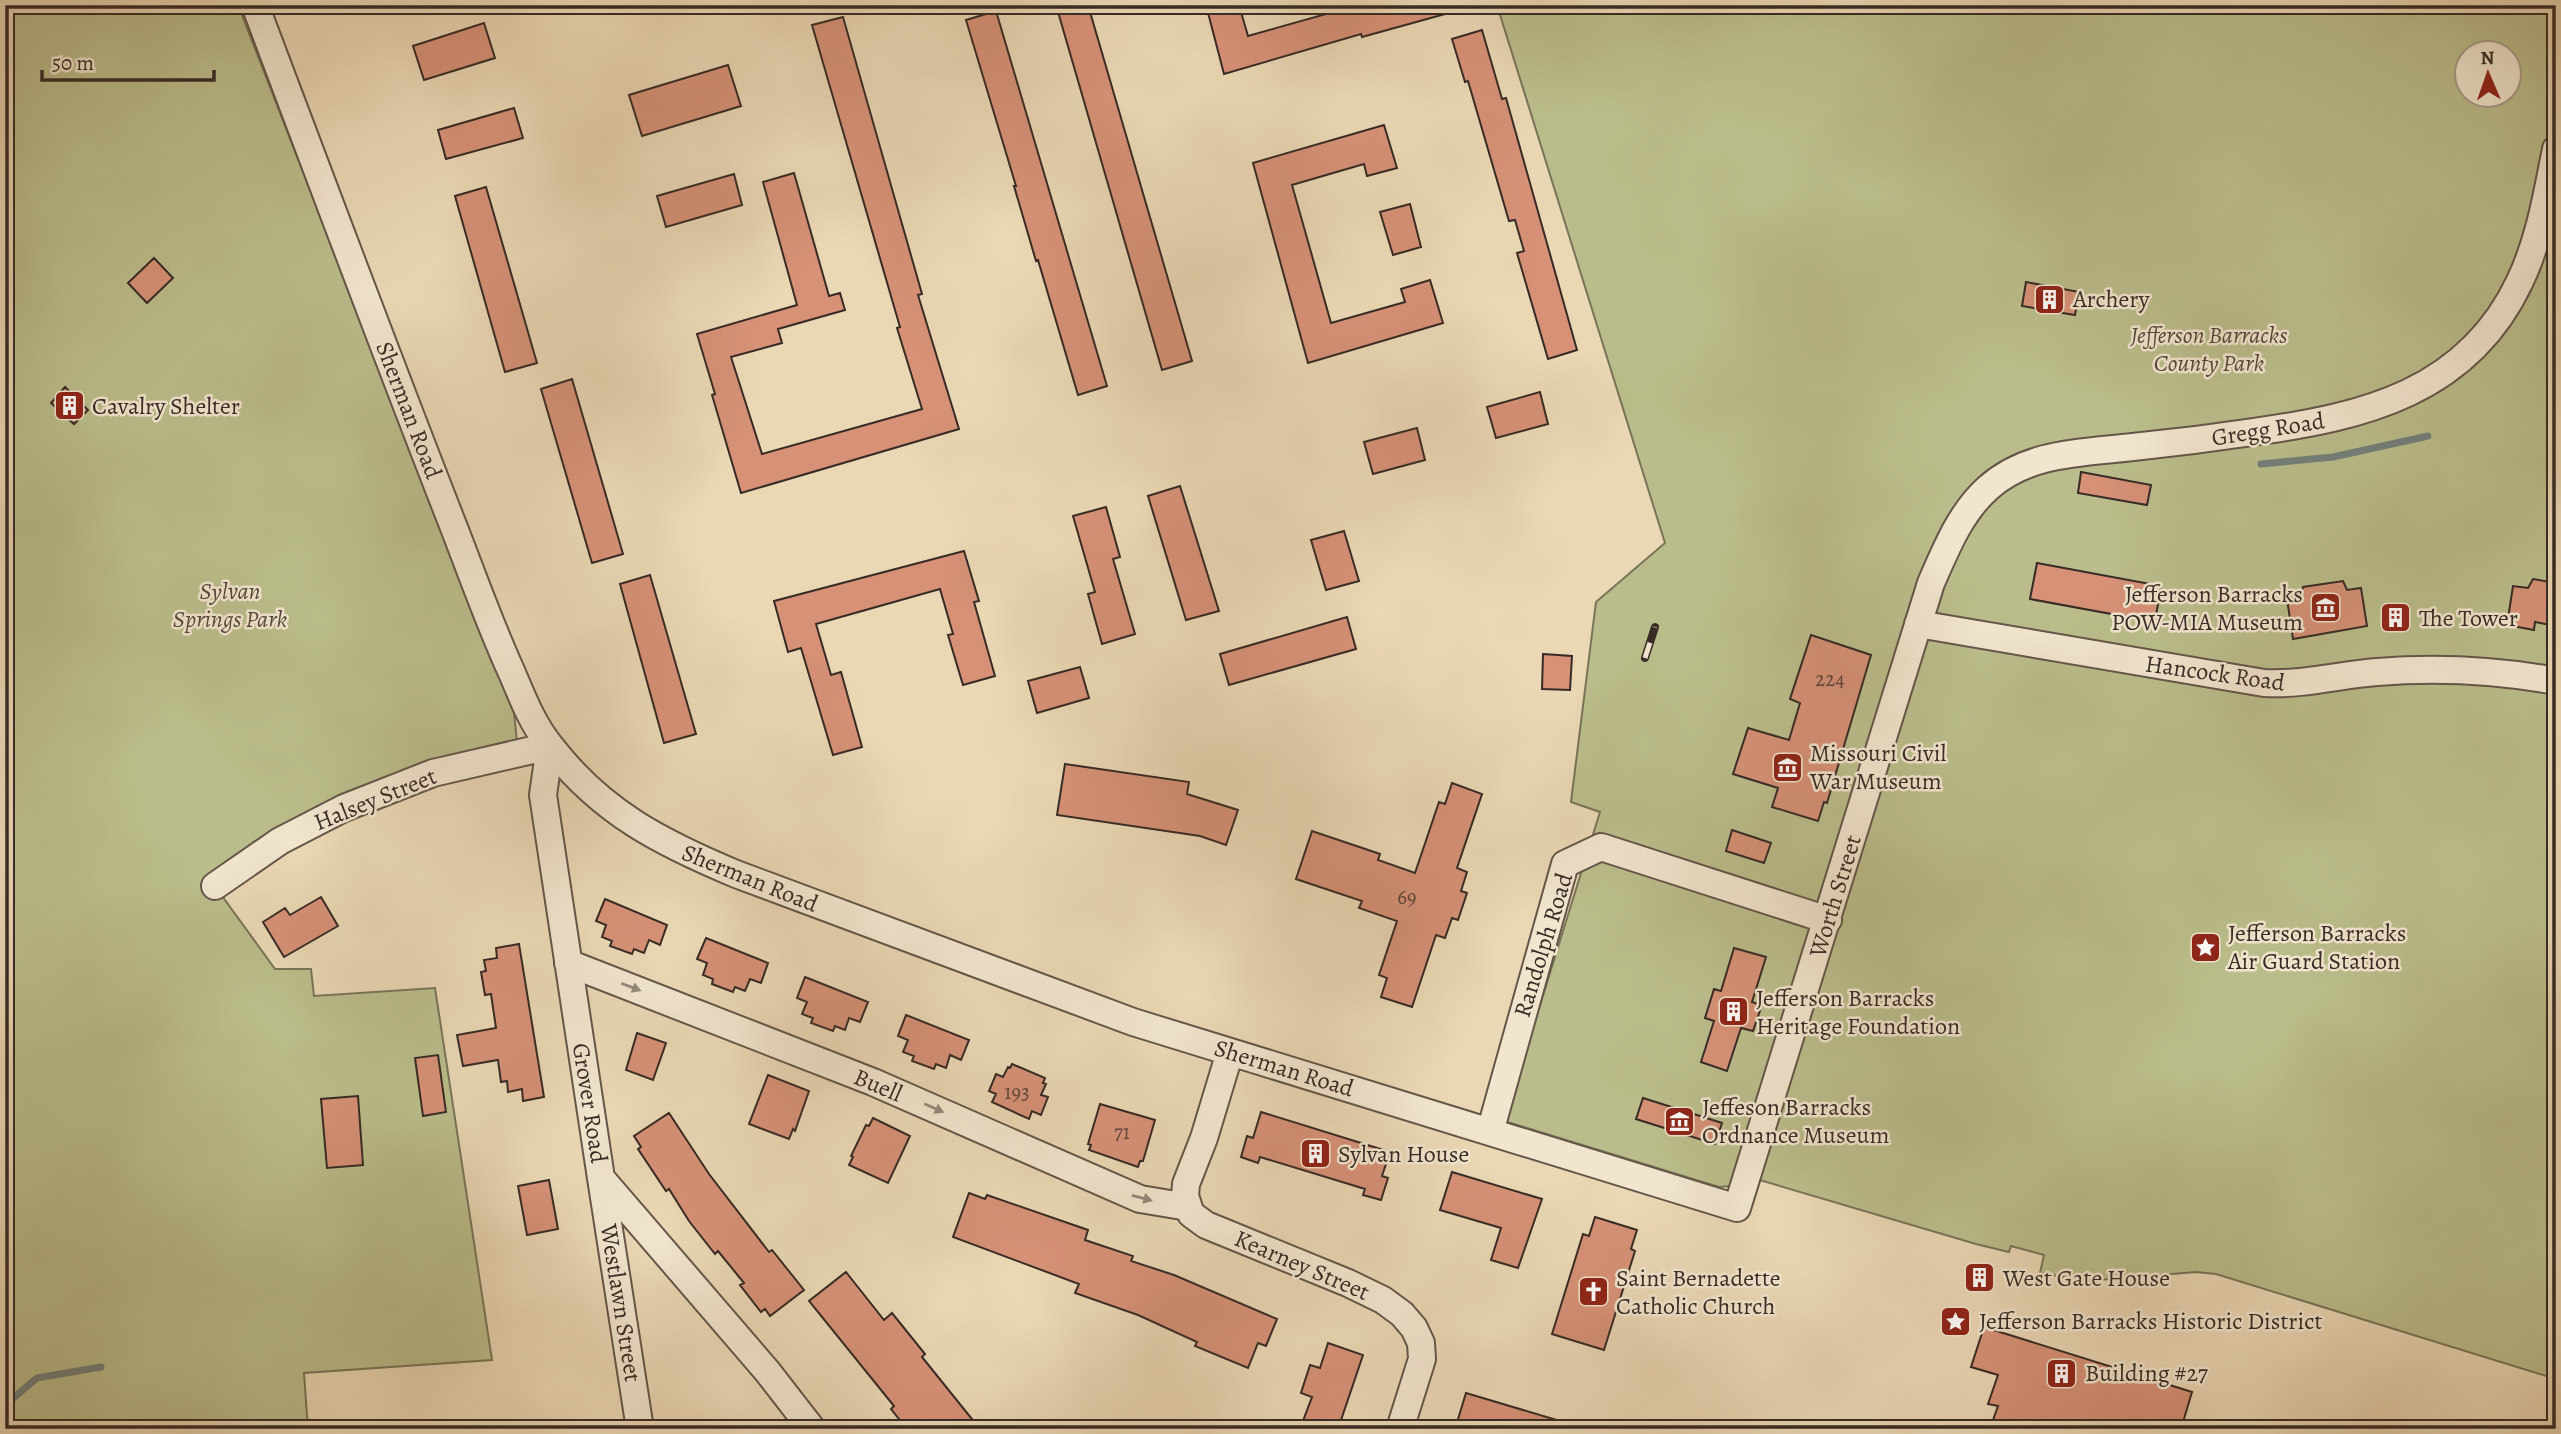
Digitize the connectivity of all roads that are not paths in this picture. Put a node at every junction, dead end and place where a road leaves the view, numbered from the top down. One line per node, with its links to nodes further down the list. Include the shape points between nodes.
1 (255, 5): 5 (street, Sherman Road, via 502,651 537,729)
2 (2556, 149): 3 (street, Gregg Road, via 2534,245 2520,281 2480,341 2455,364 2414,392 2352,415 2067,454 2010,473 1988,488 1955,531)
3 (1918, 624): 4 (street, Hancock Road, via 2264,683 2294,685 2421,669 2473,670); 7 (street, Worth Street)
4 (2556, 681)
5 (550, 746): 6 (street, Halsey Street, via 433,774 344,808 279,841); 8 (street, Grover Road, via 543,795); 9 (street, Sherman Road, via 615,810 679,850 1120,1017)
6 (215, 886)
7 (1828, 920): 10 (street, Randolph Road, via 1601,847 1565,864); 13 (street, Worth Street)
8 (568, 962): 11 (street, Grover Road); 12 (street, Buell, one-way to 12, via 873,1082 1140,1199)
9 (1230, 1052): 10 (street, Sherman Road); 12 (street, via 1186,1184)
10 (1490, 1132): 13 (street, Sherman Road)
11 (601, 1178): 14 (street, Westlawn Street); 15 (street, Grover Road)
12 (1188, 1207): 16 (street, Kearney Street, via 1206,1225 1348,1283 1402,1314 1421,1343 1422,1359)
13 (1737, 1208)
14 (640, 1429)
15 (812, 1429)
16 (1400, 1429)

